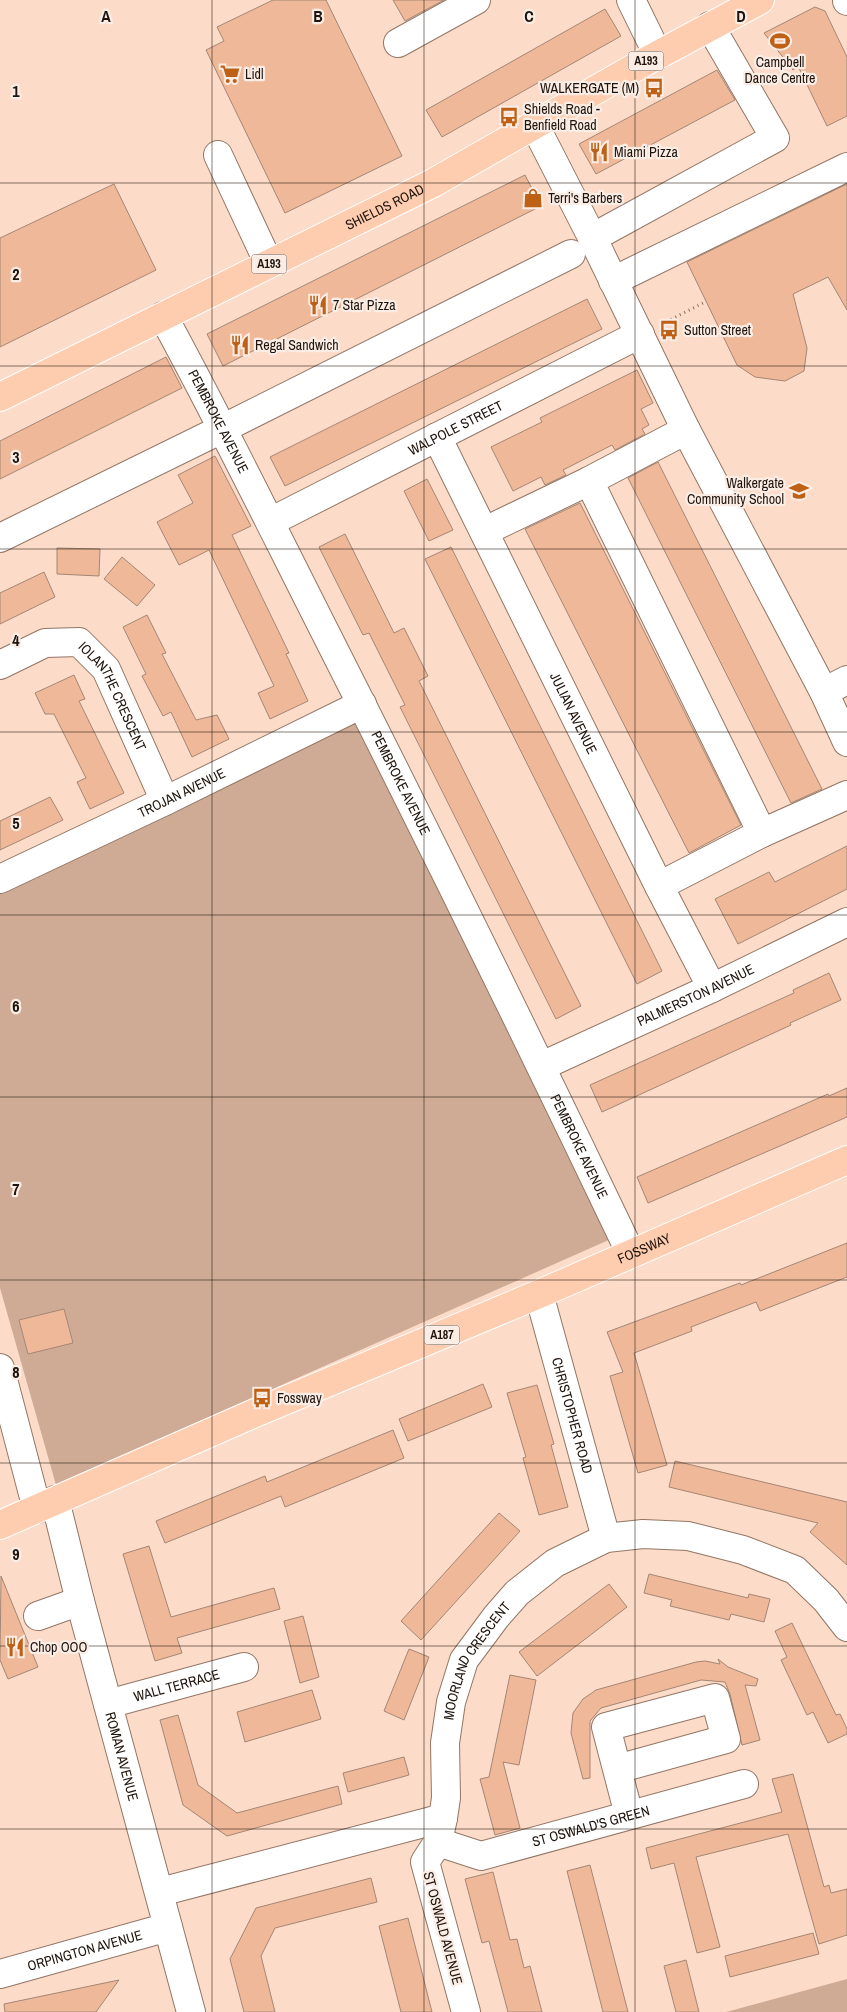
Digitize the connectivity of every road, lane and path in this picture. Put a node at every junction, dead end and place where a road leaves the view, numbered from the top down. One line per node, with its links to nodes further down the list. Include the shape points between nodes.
1 (476, 0): 5 (street)
2 (631, 0): 6 (street)
3 (760, 0): 4 (main road, SHIELDS ROAD / A193)
4 (710, 26): 6 (main road, SHIELDS ROAD / A193); 10 (street, via 776,138)
5 (398, 43)
6 (658, 55): 7 (main road, SHIELDS ROAD / A193)
7 (535, 126): 10 (street); 12 (main road, SHIELDS ROAD / A193, via 432,183)
8 (218, 155): 12 (street)
9 (847, 167): 13 (street)
10 (592, 238): 13 (street)
11 (570, 254): 18 (street)
12 (268, 264): 15 (main road, SHIELDS ROAD / A193)
13 (612, 281): 16 (street)
14 (705, 302): 16 (path)
15 (163, 316): 17 (main road, SHIELDS ROAD / A193); 18 (street, PEMBROKE AVENUE)
16 (640, 334): 19 (street); 20 (street, WALPOLE STREET)
17 (0, 397)
18 (224, 428): 22 (street, PEMBROKE AVENUE); 24 (street)
19 (686, 430): 21 (street); 26 (street)
20 (437, 437): 22 (street, WALPOLE STREET); 23 (street, JULIAN AVENUE)
21 (589, 481): 23 (street); 31 (street)
22 (270, 522): 27 (street, PEMBROKE AVENUE)
23 (485, 531): 33 (street, JULIAN AVENUE)
24 (0, 538)
25 (0, 665): 30 (street, IOLANTHE CRESCENT, via 45,643 79,642 106,669)
26 (835, 686): 28 (street)
27 (362, 704): 30 (street, TROJAN AVENUE); 36 (street, PEMBROKE AVENUE)
28 (847, 742)
29 (847, 795): 31 (street)
30 (165, 801): 32 (street, TROJAN AVENUE)
31 (762, 833): 33 (street)
32 (0, 879)
33 (659, 886): 35 (street, JULIAN AVENUE)
34 (847, 922): 35 (street, PALMERSTON AVENUE)
35 (712, 988): 36 (street, PALMERSTON AVENUE)
36 (542, 1066): 38 (street, PEMBROKE AVENUE)
37 (847, 1160): 38 (main road, FOSSWAY / A187)
38 (630, 1254): 39 (main road, FOSSWAY / A187)
39 (539, 1294): 41 (main road, FOSSWAY / A187); 43 (street, CHRISTOPHER ROAD)
40 (0, 1368): 41 (street, ROMAN AVENUE)
41 (46, 1504): 42 (main road, FOSSWAY / A187); 44 (street, ROMAN AVENUE)
42 (0, 1524)
43 (606, 1538): 46 (street, MOORLAND CRESCENT, via 643,1534 688,1536 743,1550 795,1570 826,1600); 52 (street, MOORLAND CRESCENT, via 555,1563 517,1594 496,1616 464,1660 451,1702 445,1743 446,1798)
44 (80, 1601): 45 (street); 48 (street, ROMAN AVENUE)
45 (38, 1616)
46 (847, 1627)
47 (244, 1667): 48 (street, WALL TERRACE)
48 (108, 1704): 53 (street, ROMAN AVENUE)
49 (617, 1768): 51 (street)
50 (744, 1784): 51 (street, ST OSWALD'S GREEN)
51 (629, 1815): 52 (street, ST OSWALD'S GREEN, via 481,1856)
52 (440, 1830): 53 (street); 57 (street, ST OSWALD AVENUE, via 425,1862)
53 (160, 1892): 54 (street, ROMAN AVENUE)
54 (168, 1927): 55 (street, ORPINGTON AVENUE); 56 (street, ROMAN AVENUE)
55 (0, 1974)
56 (191, 2012)
57 (466, 2012)

